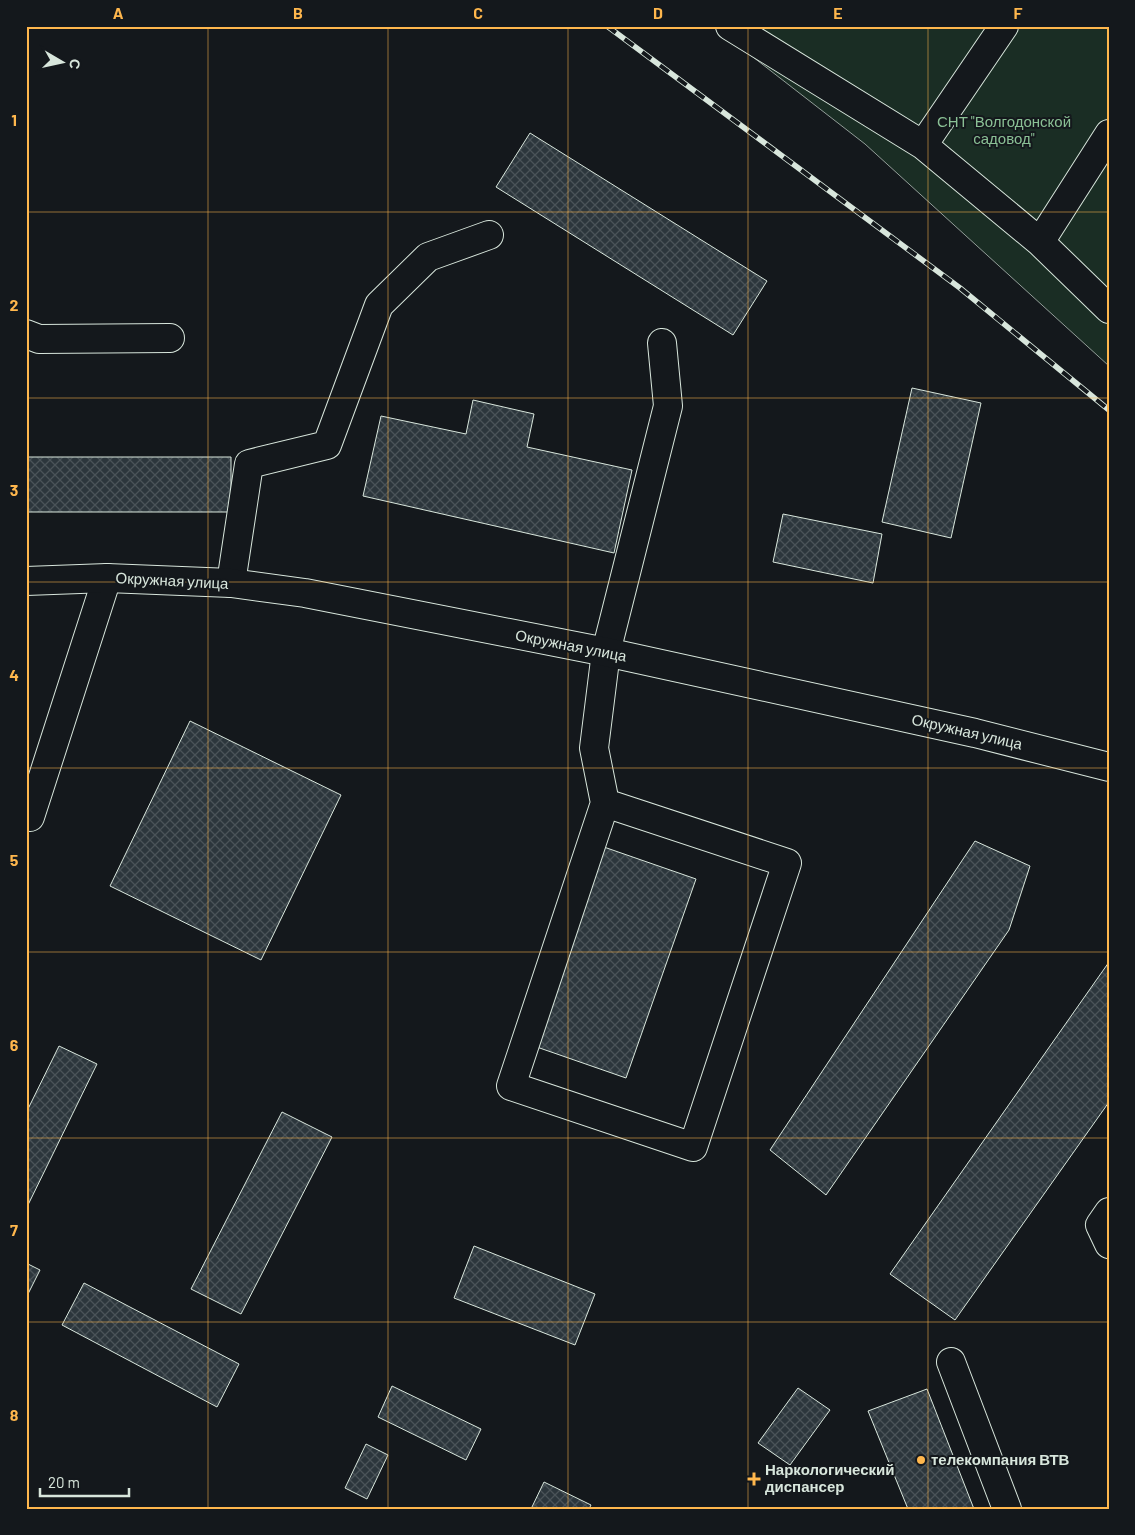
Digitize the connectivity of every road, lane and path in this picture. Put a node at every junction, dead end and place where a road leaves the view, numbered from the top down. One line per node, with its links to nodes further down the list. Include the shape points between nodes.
1 (730, 26): 4 (main road)
2 (1004, 26): 4 (main road)
3 (1109, 134): 6 (main road)
4 (922, 145): 6 (main road)
5 (489, 235): 13 (main road, via 428,258 379,305 327,445 249,464)
6 (1040, 242): 7 (main road)
7 (1109, 308)
8 (26, 334): 9 (main road, via 39,340)
9 (170, 338)
10 (662, 343): 14 (main road, via 668,406)
11 (108, 578): 12 (main road, Окружная улица); 13 (main road, Окружная улица); 17 (main road)
12 (26, 581)
13 (230, 583): 14 (main road, Окружная улица, via 304,593)
14 (606, 652): 15 (main road, Окружная улица); 16 (main road, via 594,748)
15 (1109, 767)
16 (605, 803): 16 (main road, via 787,863 693,1147 511,1086)
17 (30, 817)
18 (1109, 1212): 19 (main road, via 1100,1225)
19 (1109, 1244)
20 (951, 1362): 21 (main road)
21 (1006, 1509)

